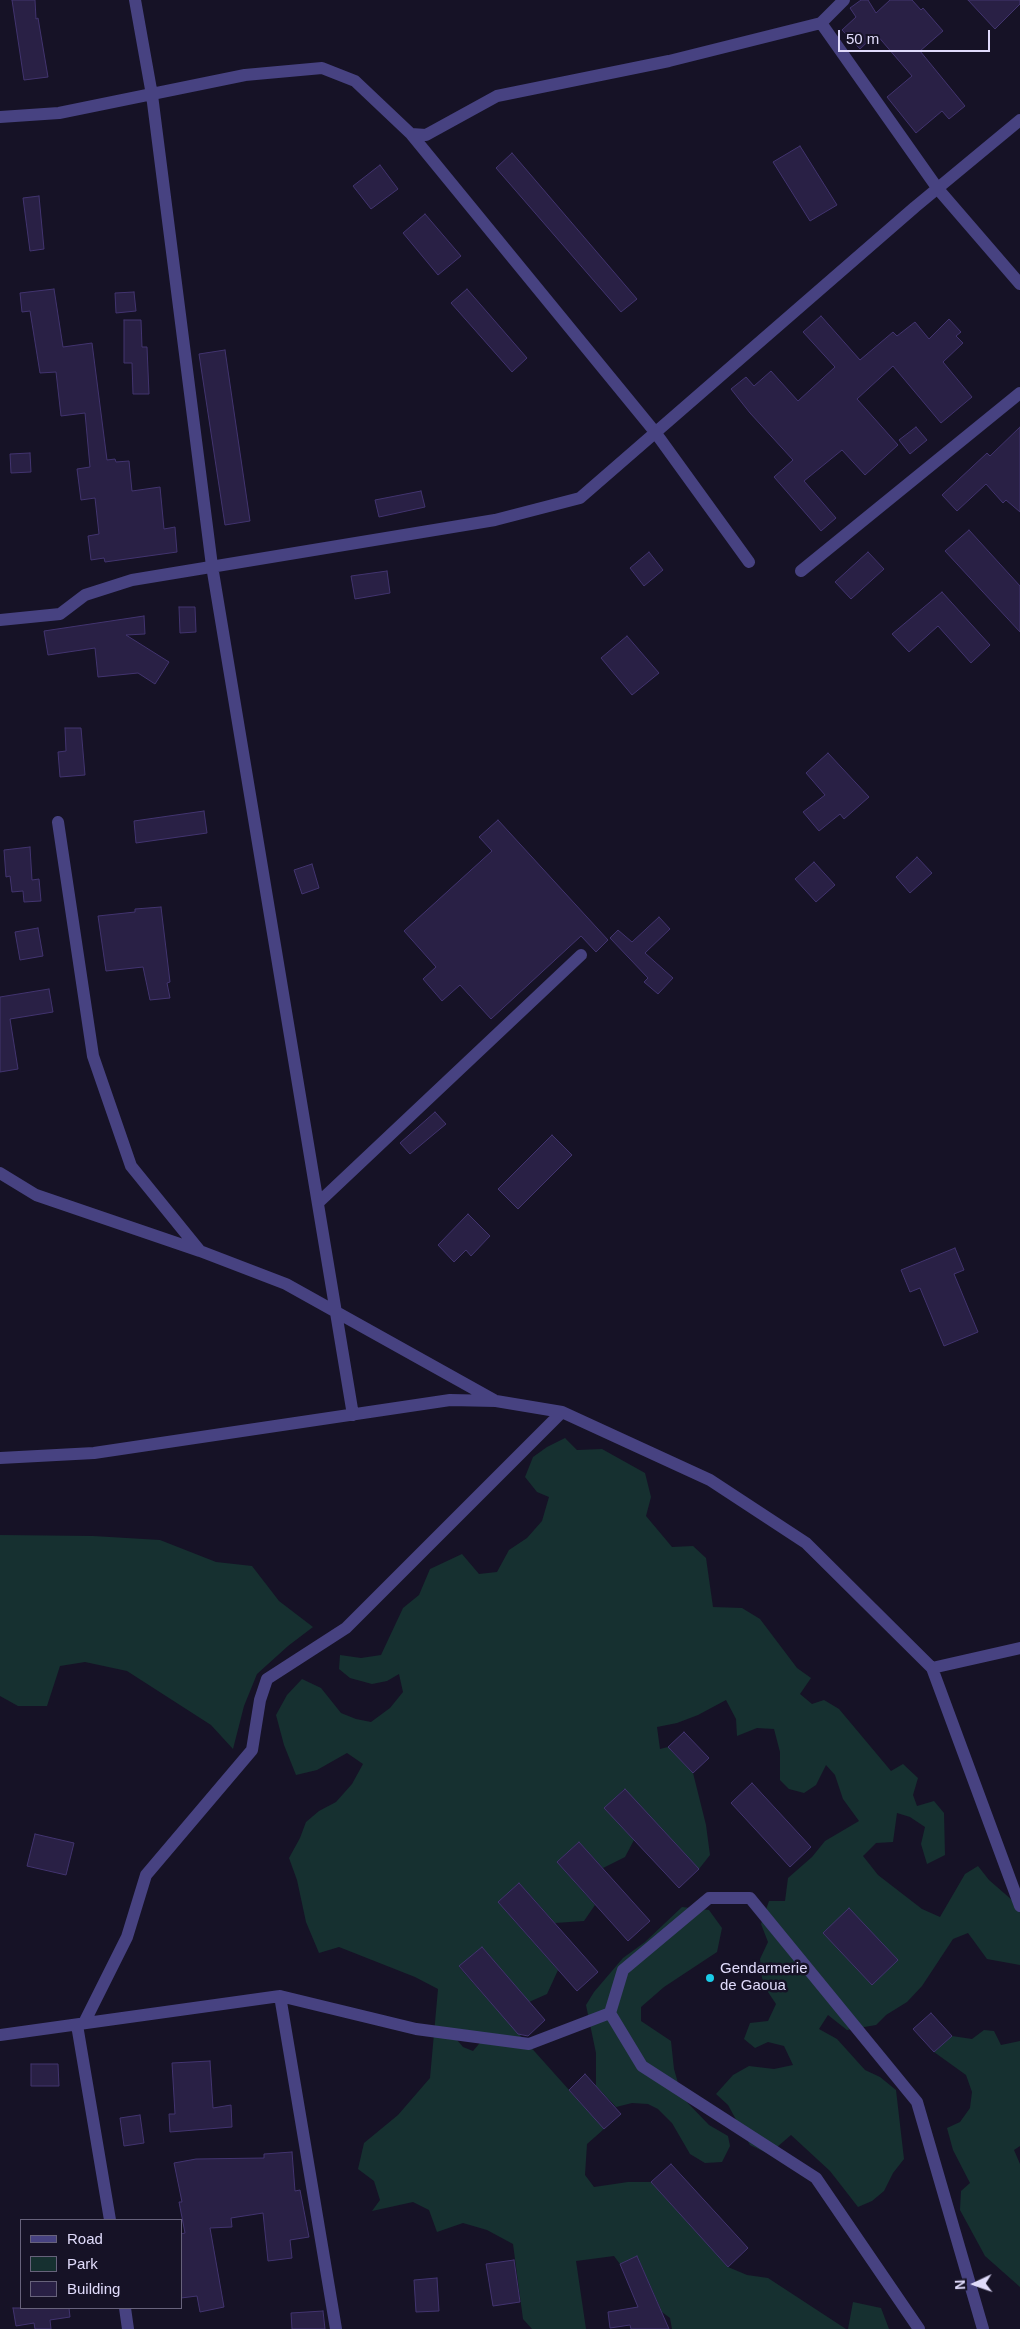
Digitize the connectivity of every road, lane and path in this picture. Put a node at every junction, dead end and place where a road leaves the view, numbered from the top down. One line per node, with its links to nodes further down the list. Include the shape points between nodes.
1 (135, 0): 4 (street)
2 (844, 0): 3 (street)
3 (821, 24): 7 (street, via 669,61 497,96 426,135); 8 (street)
4 (152, 95): 5 (street, via 59,113); 7 (street, via 245,75 322,68 355,81); 13 (street)
5 (0, 117)
6 (1020, 120): 8 (street)
7 (411, 134): 11 (street)
8 (938, 189): 9 (street); 11 (street)
9 (1020, 284)
10 (1020, 392): 14 (street)
11 (655, 432): 12 (street); 13 (street, via 580,498 495,520)
12 (749, 562)
13 (212, 566): 15 (street, via 132,580 85,595 60,614); 19 (street)
14 (801, 571)
15 (0, 620)
16 (58, 822): 20 (street, via 93,1056 131,1166)
17 (581, 955): 19 (street)
18 (0, 1173): 20 (street, via 36,1194)
19 (319, 1202): 21 (street)
20 (200, 1251): 21 (street, via 286,1284)
21 (337, 1313): 22 (street); 24 (street)
22 (496, 1401): 23 (street); 24 (street, via 450,1400)
23 (562, 1412): 27 (street, via 710,1480 806,1543); 31 (street, via 346,1628 267,1680 260,1700 252,1750 146,1875 127,1936)
24 (352, 1415): 25 (street, via 94,1452)
25 (0, 1458)
26 (1020, 1648): 27 (street)
27 (932, 1668): 28 (street)
28 (1020, 1906)
29 (280, 1996): 30 (street, via 416,2030 529,2044); 31 (street); 36 (street)
30 (610, 2013): 37 (street, via 642,2066 816,2178); 38 (street, via 623,1970 709,1898 750,1898 917,2102)
31 (81, 2024): 32 (street); 33 (street)
32 (0, 2035)
33 (110, 2219)
34 (125, 2309): 35 (street)
35 (128, 2329)
36 (336, 2329)
37 (919, 2329)
38 (983, 2329)

